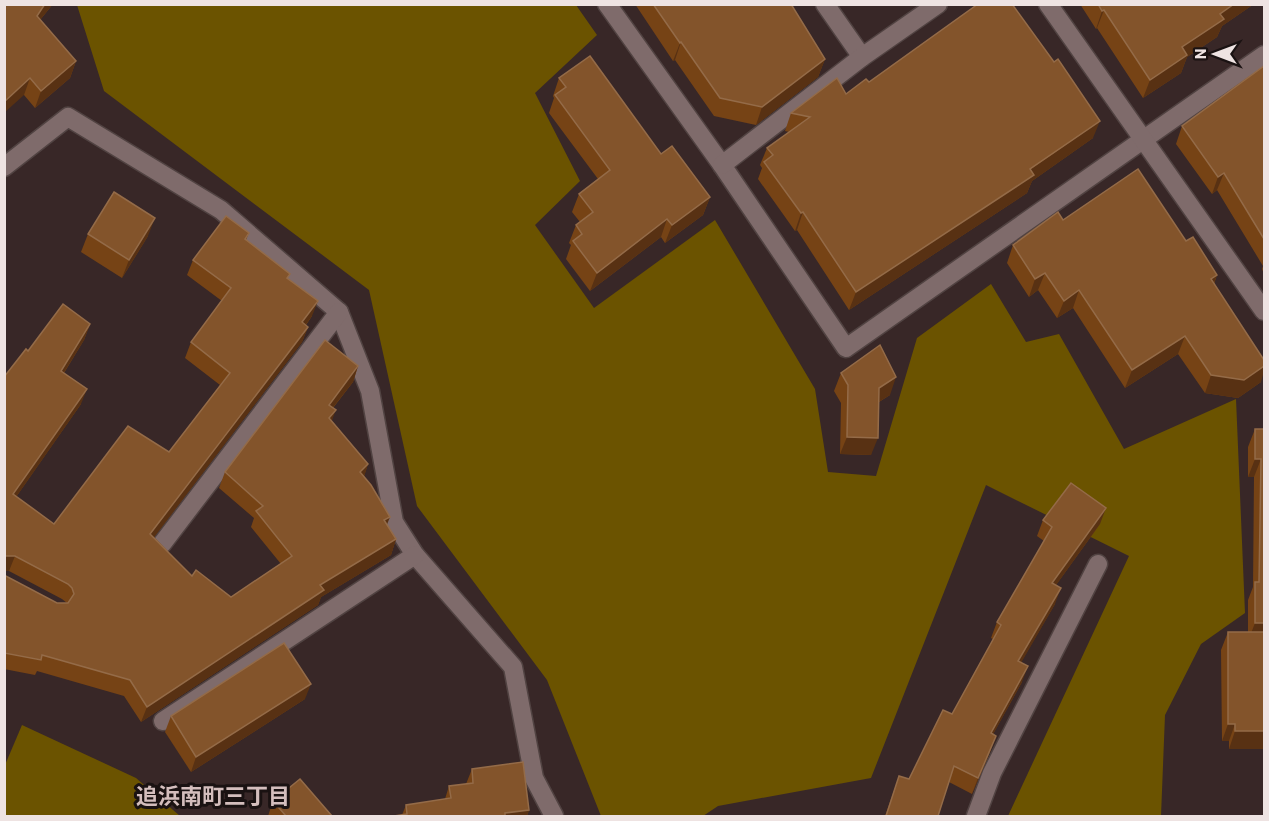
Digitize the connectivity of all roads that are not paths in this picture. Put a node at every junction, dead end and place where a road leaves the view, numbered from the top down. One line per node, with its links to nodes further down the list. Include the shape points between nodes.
1 (607, 4): 8 (street)
2 (825, 4): 6 (street)
3 (938, 4): 6 (street)
4 (1048, 4): 7 (street)
5 (1264, 55): 7 (street)
6 (862, 57): 8 (street)
7 (1143, 140): 8 (street, via 846,348); 10 (street)
8 (722, 165)
9 (4, 167): 11 (street, via 68,117 221,210)
10 (1264, 311)
11 (339, 312): 12 (street); 13 (street, via 370,391 394,522)
12 (162, 544)
13 (415, 555): 15 (street); 16 (street, via 513,667 534,778)
14 (1098, 564): 17 (street, via 992,773)
15 (163, 721)
16 (554, 816)
17 (976, 816)

